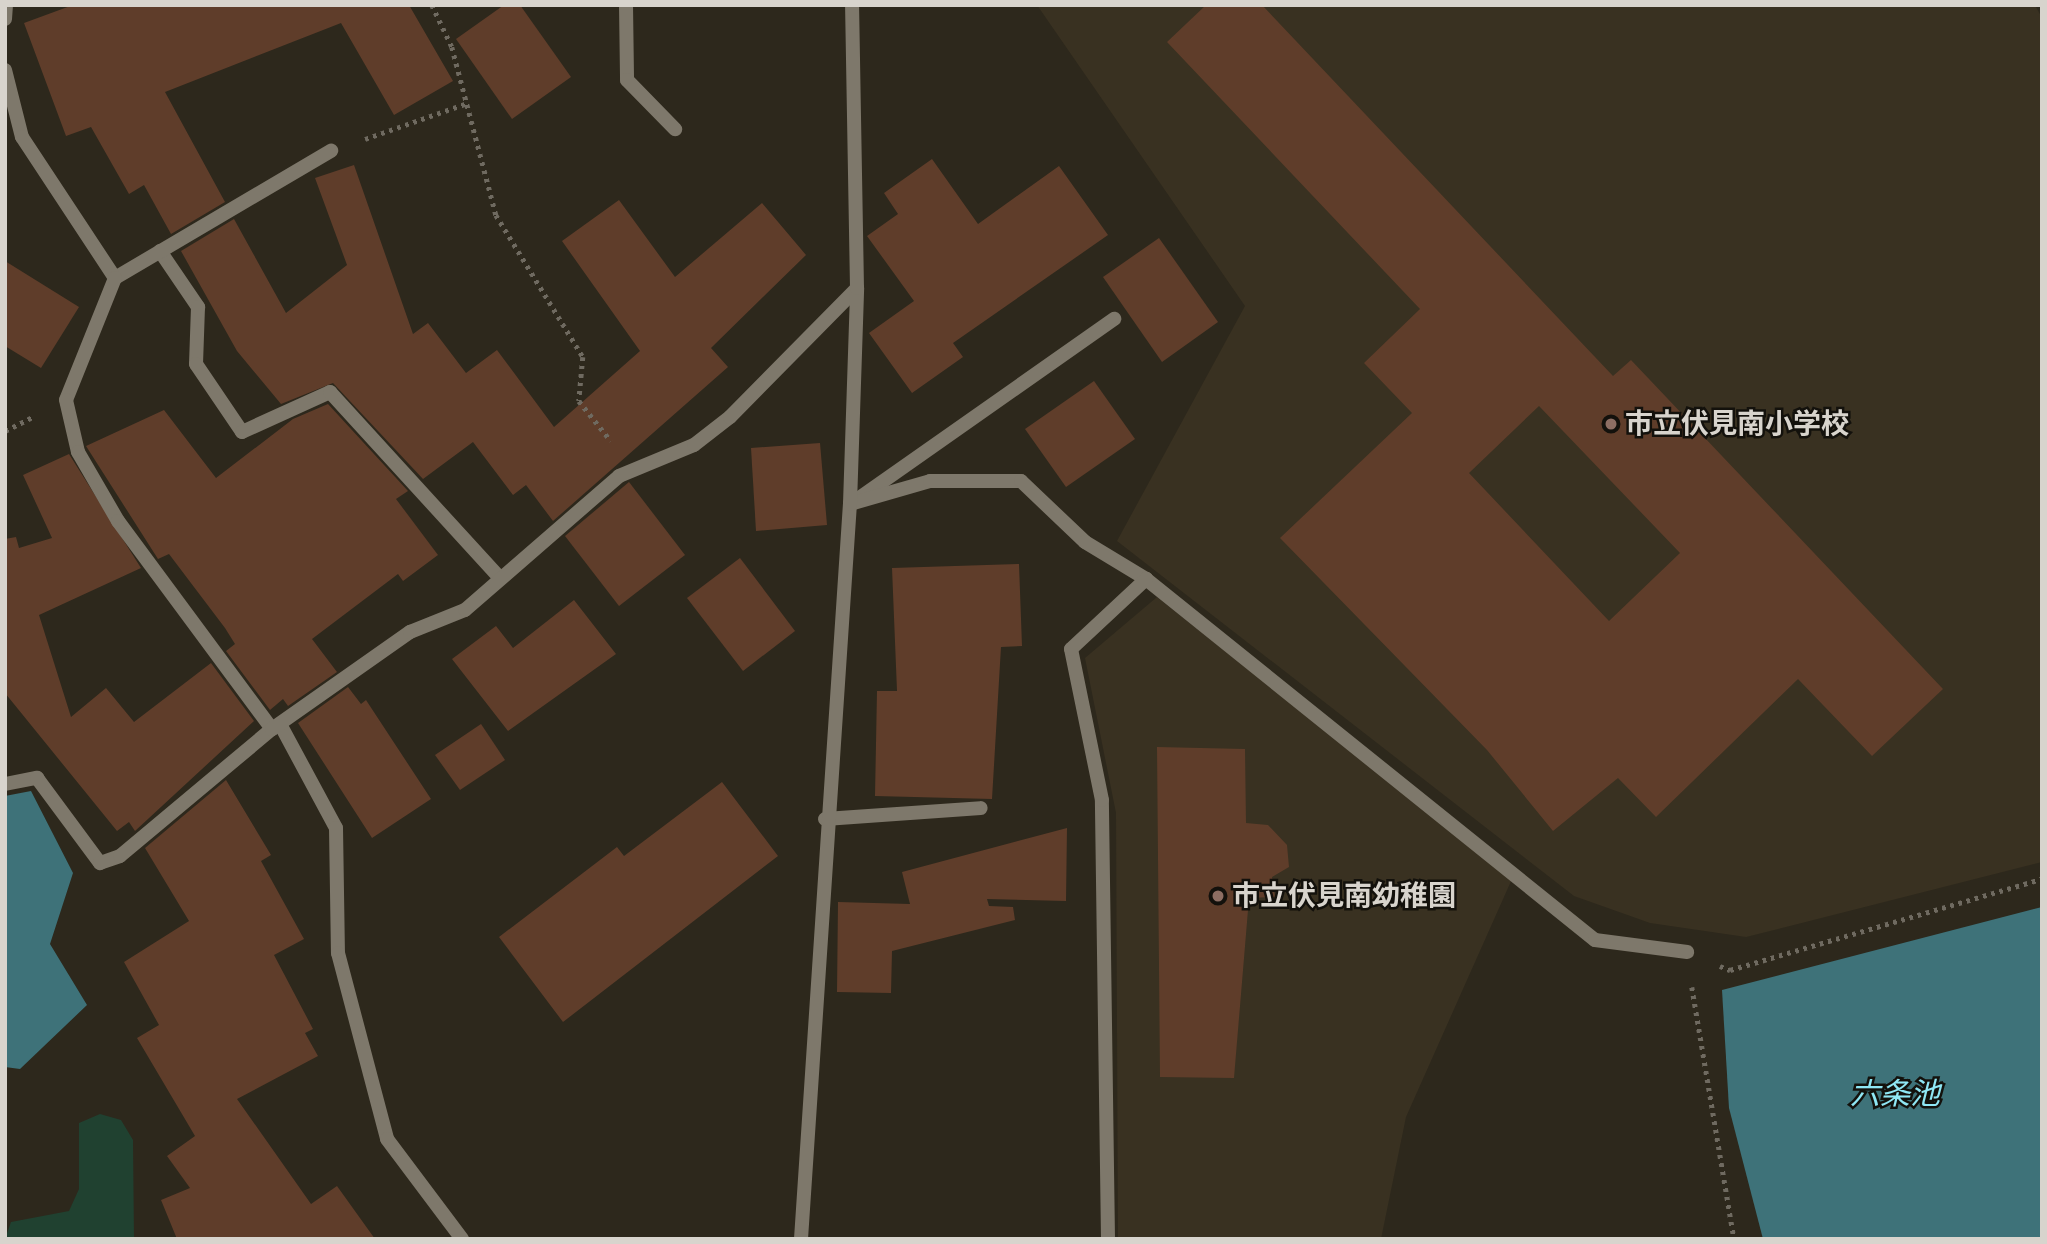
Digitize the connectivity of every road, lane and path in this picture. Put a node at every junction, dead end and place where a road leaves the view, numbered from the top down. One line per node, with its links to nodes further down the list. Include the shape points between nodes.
1 (6, 5): 5 (street)
2 (432, 5): 7 (path)
3 (626, 5): 8 (street, via 627,80)
4 (852, 5): 12 (street)
5 (5, 19)
6 (5, 70): 11 (street, via 22,137)
7 (468, 103): 9 (path); 14 (path, via 496,215 583,357 579,401)
8 (675, 129)
9 (331, 151): 10 (street)
10 (160, 251): 11 (street); 16 (street, via 198,307 196,364 242,432 330,391)
11 (115, 278): 18 (street, via 66,400 78,452 118,521)
12 (857, 288): 14 (street, via 730,417 694,445); 15 (street)
13 (1114, 319): 15 (street)
14 (634, 470): 16 (street)
15 (850, 504): 17 (street, via 929,481 1021,481 1085,541); 21 (street)
16 (500, 578): 18 (street, via 465,610 410,632)
17 (1146, 579): 23 (street, via 1595,940); 26 (street, via 1071,649 1102,800)
18 (276, 727): 19 (street, via 120,856 100,863 37,778); 24 (street, via 336,828 338,953 387,1139)
19 (5, 784)
20 (981, 808): 21 (street)
21 (825, 819): 25 (street)
22 (2042, 879): 23 (path, via 1730,970)
23 (1687, 952): 27 (path, via 1726,1219)
24 (462, 1239)
25 (801, 1239)
26 (1108, 1239)
27 (1734, 1239)

